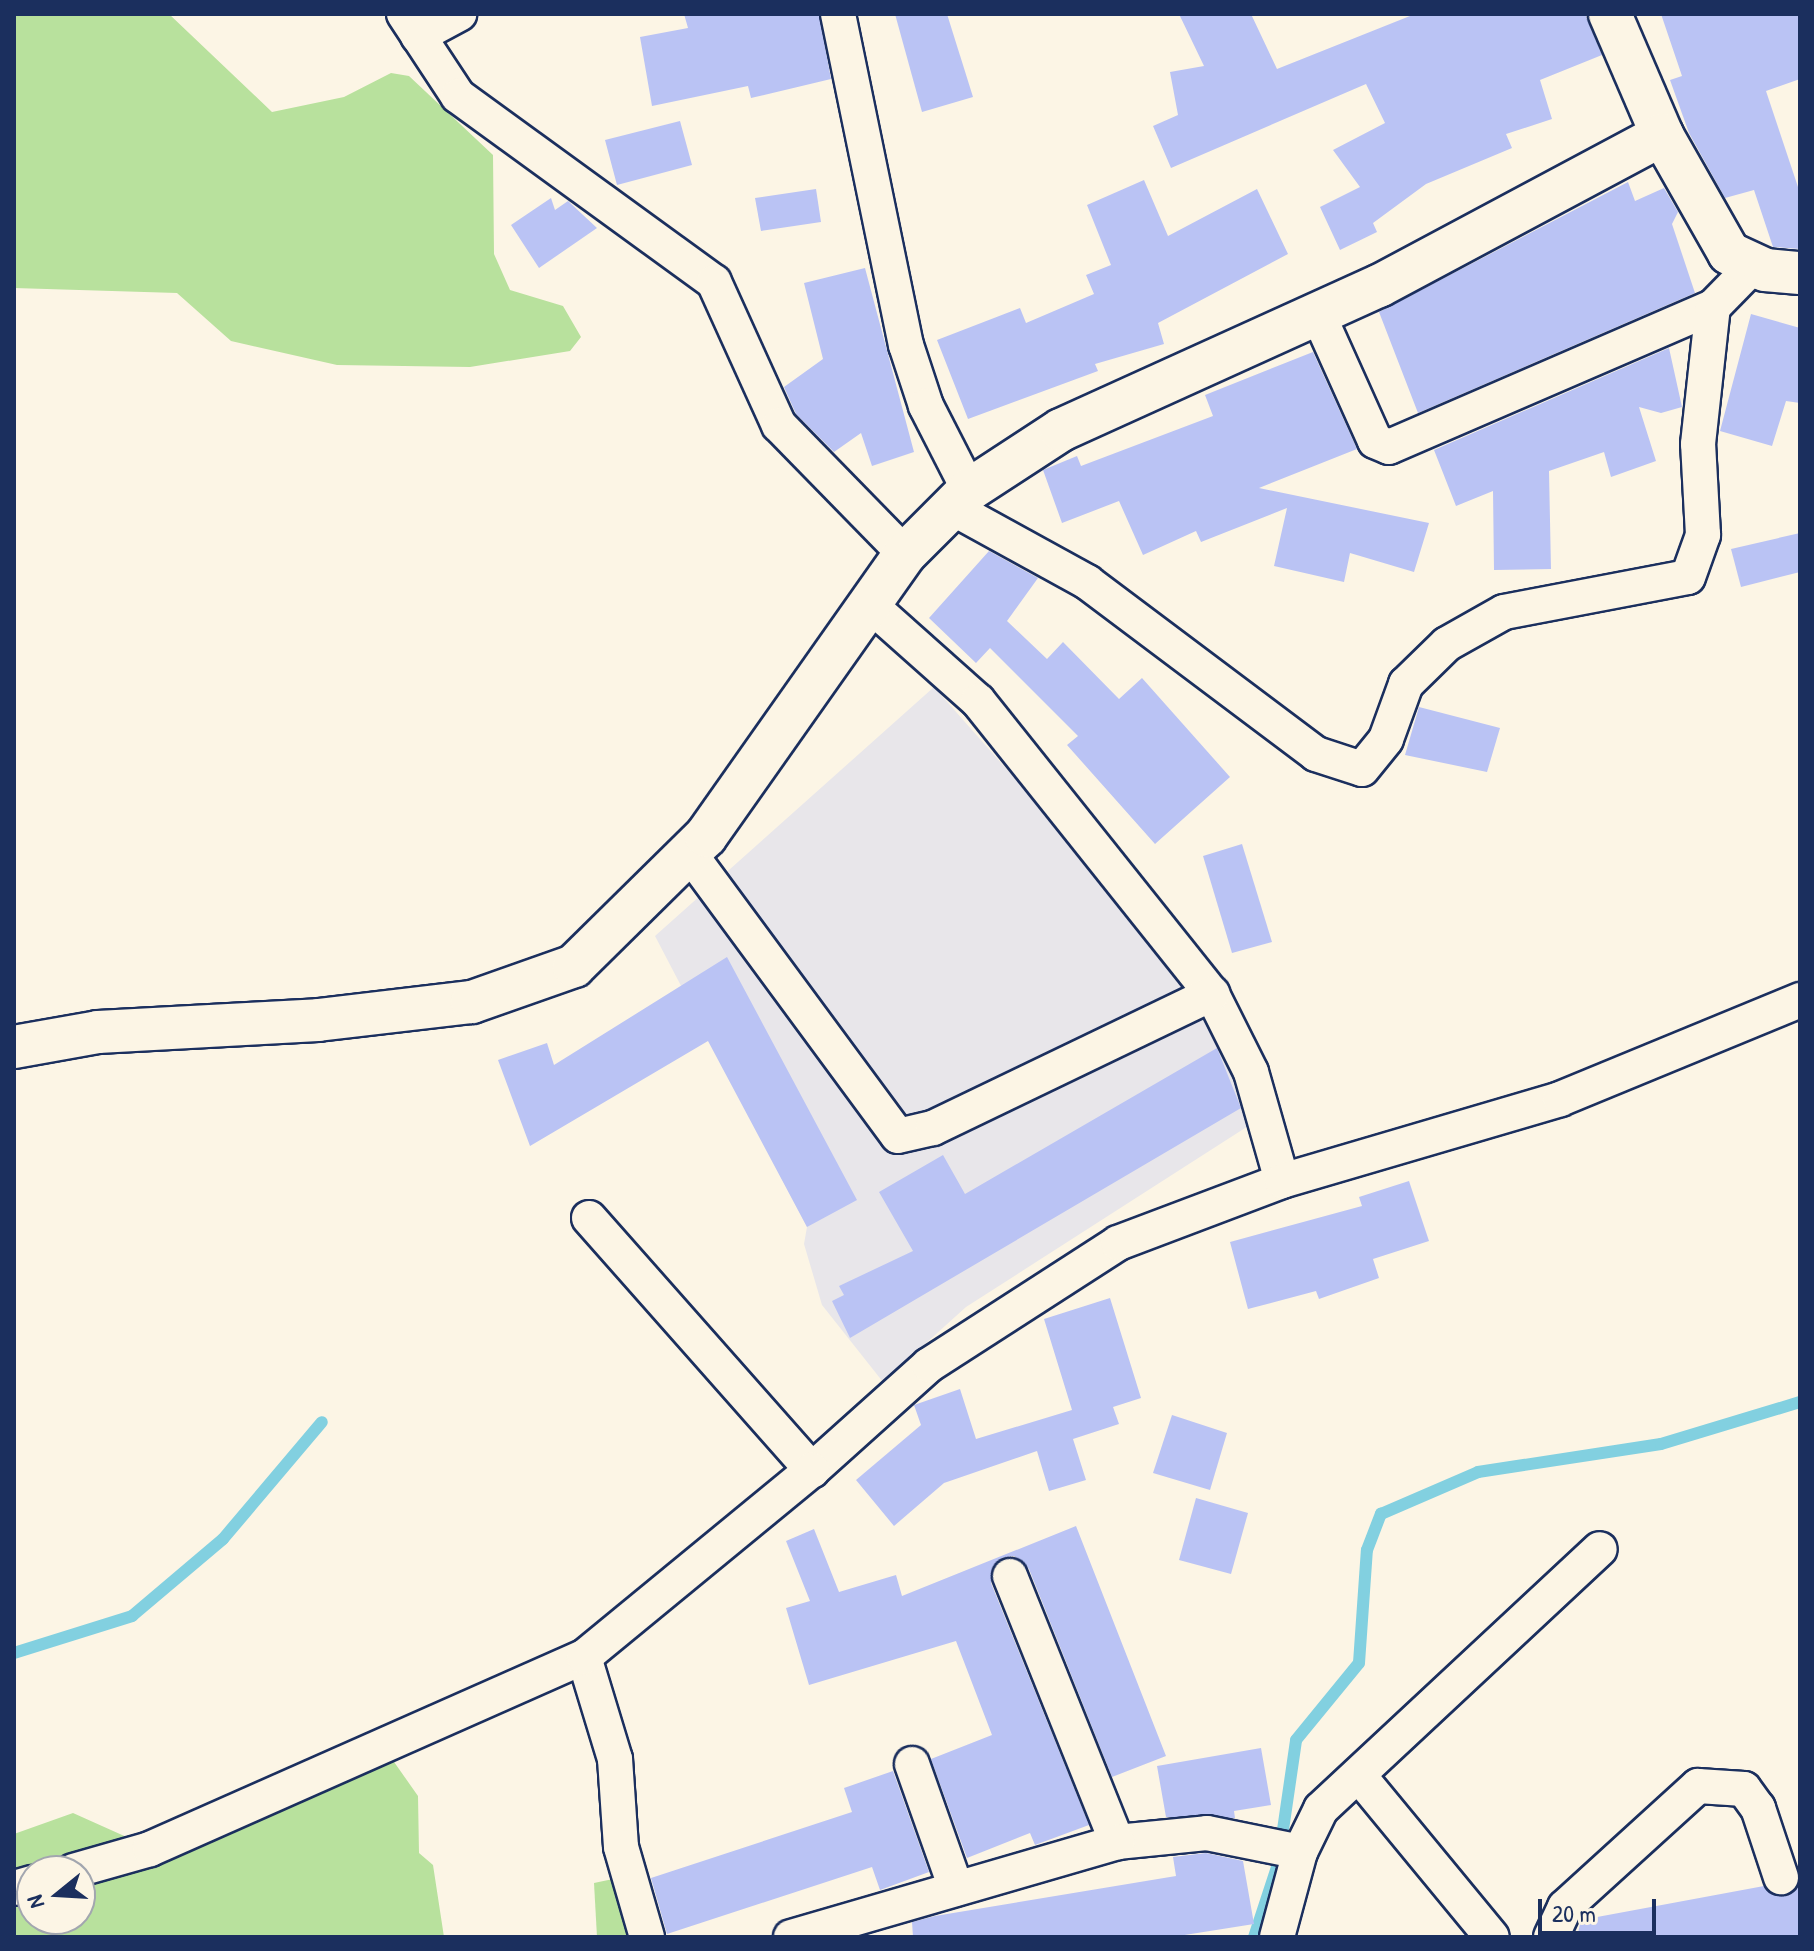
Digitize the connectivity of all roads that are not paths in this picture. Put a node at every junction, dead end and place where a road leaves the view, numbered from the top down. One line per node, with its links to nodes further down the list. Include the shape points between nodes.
1 (459, 14): 4 (street)
2 (838, 14): 10 (street, via 906,345)
3 (1611, 14): 5 (street)
4 (411, 25): 11 (street, via 458,96 714,282 779,425)
5 (1662, 135): 6 (street, via 1713,232 1729,253); 9 (street)
6 (1753, 266): 7 (street); 8 (street)
7 (1800, 273)
8 (1713, 307): 9 (street, via 1384,447); 10 (street, via 1698,444 1703,535 1688,577 1504,612 1447,644 1406,684 1386,739 1362,769 1316,754 1087,582)
9 (1318, 314): 10 (street, via 1061,430)
10 (959, 498): 11 (street)
11 (905, 554): 12 (street)
12 (868, 603): 13 (street); 14 (street, via 978,701)
13 (690, 854): 14 (street, via 898,1136 933,1128); 16 (street, via 588,957 472,1002 318,1020 98,1032)
14 (1212, 994): 17 (street, via 1251,1072)
15 (1800, 1000): 17 (street, via 1560,1099)
16 (14, 1047)
17 (1282, 1181): 19 (street, via 1079,1263 923,1370)
18 (589, 1218): 19 (street)
19 (812, 1470): 22 (street)
20 (1600, 1549): 24 (street)
21 (1010, 1576): 25 (street)
22 (584, 1657): 27 (street, via 150,1849); 30 (street, via 615,1759 621,1847)
23 (912, 1764): 29 (street)
24 (1360, 1777): 26 (street); 33 (street)
25 (1117, 1842): 26 (street, via 1207,1833); 29 (street)
26 (1284, 1849): 32 (street)
27 (96, 1864)
28 (1781, 1877): 34 (street, via 1758,1808 1744,1789 1698,1786 1565,1907)
29 (956, 1888): 31 (street)
30 (647, 1937)
31 (791, 1937)
32 (1277, 1937)
33 (1492, 1937)
34 (1551, 1937)

